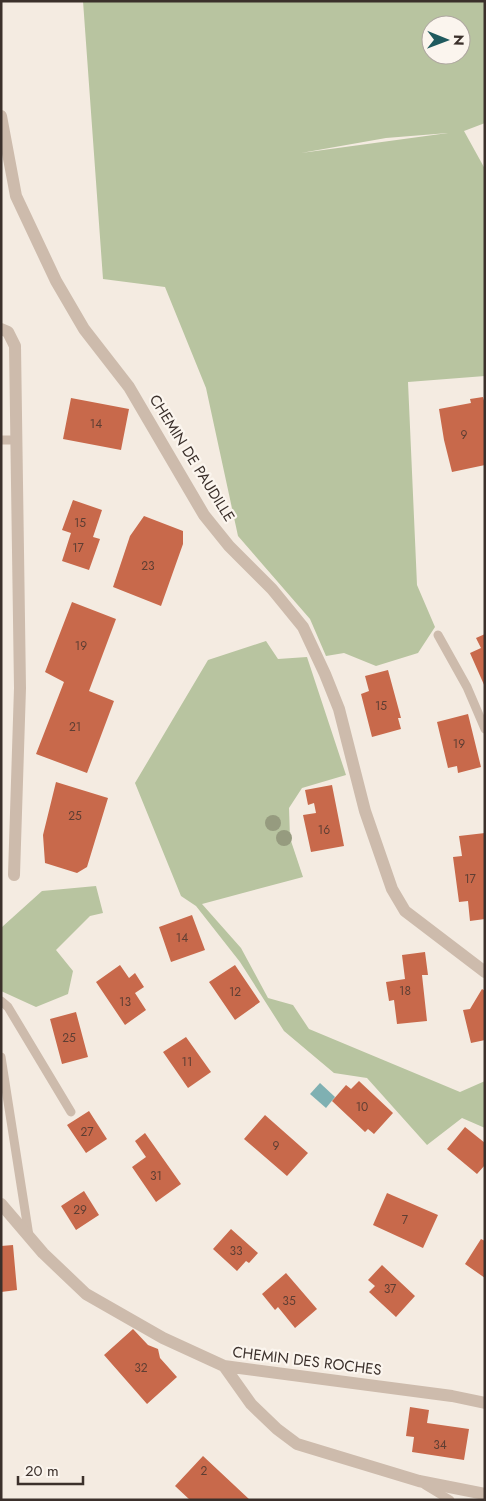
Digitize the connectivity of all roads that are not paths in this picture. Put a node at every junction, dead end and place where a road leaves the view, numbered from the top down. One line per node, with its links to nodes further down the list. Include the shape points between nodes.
1 (1, 116): 8 (street, CHEMIN DE PAUDILLE, via 16,196 56,281 84,329 129,387 204,515 303,627 339,709 365,811 392,889 404,911)
2 (1, 329): 4 (street, via 8,332 15,346)
3 (1, 440): 4 (lane)
4 (16, 440): 7 (street, via 20,688)
5 (438, 635): 6 (lane, via 467,687)
6 (485, 729)
7 (14, 875)
8 (485, 972)
9 (1, 1001): 11 (lane, via 8,1007)
10 (1, 1057): 13 (lane)
11 (71, 1112)
12 (1, 1204): 13 (street, CHEMIN DES ROCHES)
13 (29, 1236): 14 (street, CHEMIN DES ROCHES, via 86,1294 163,1338)
14 (224, 1366): 15 (street, CHEMIN DES ROCHES); 16 (street, via 251,1404 297,1444)
15 (485, 1403)
16 (418, 1481): 17 (street); 18 (lane)
17 (485, 1494)
18 (450, 1500)

